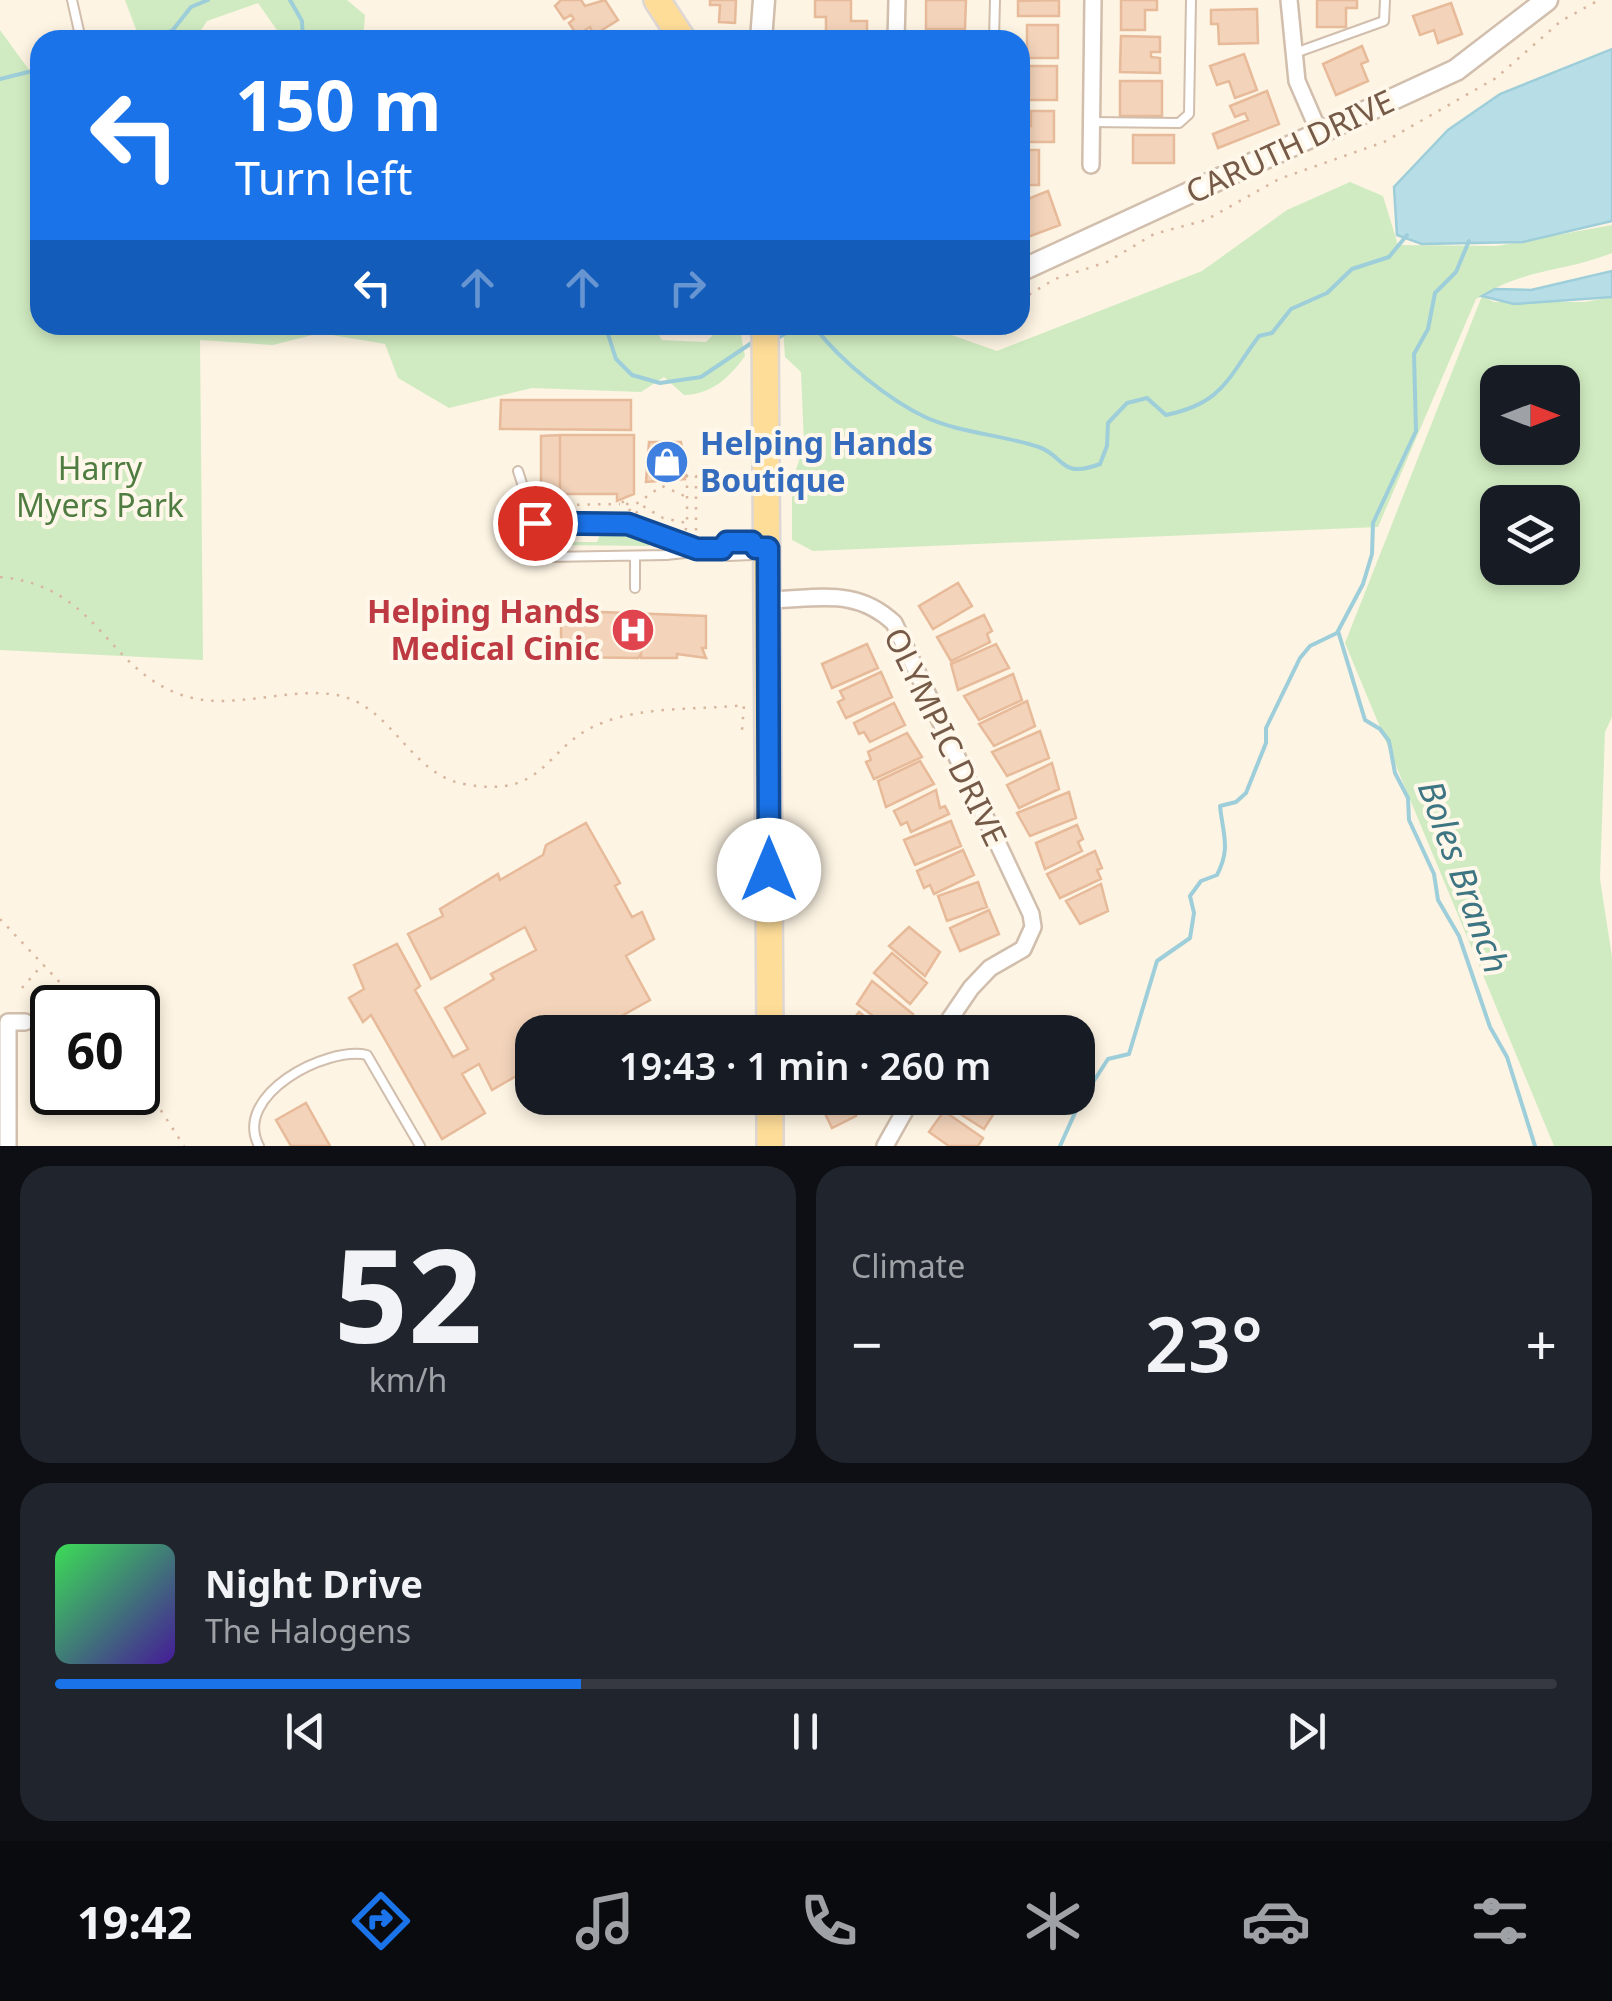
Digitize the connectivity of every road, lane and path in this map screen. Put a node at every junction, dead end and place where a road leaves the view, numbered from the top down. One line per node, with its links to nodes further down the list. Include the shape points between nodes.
1 (72, 0): 12 (lane)
2 (657, 0): 13 (main road)
3 (764, 0): 14 (street)
4 (897, 0): 15 (street)
5 (995, 0): 16 (lane)
6 (1093, 0): 18 (street)
7 (1191, 0): 18 (lane, via 1189,114 1179,123)
8 (1289, 0): 17 (street)
9 (1385, 0): 17 (lane, via 1384,20)
10 (1547, 0): 19 (street, CARUTH DRIVE, via 1456,70)
11 (1599, 0): 22 (path, via 1538,38 1496,78 1384,142 1279,179 1206,220 1154,234)
12 (78, 30)
13 (676, 30)
14 (762, 30)
15 (896, 30)
16 (994, 30)
17 (1291, 55): 19 (street)
18 (1092, 122): 20 (street)
19 (1320, 134): 21 (street, CARUTH DRIVE)
20 (1091, 165)
21 (1030, 266)
22 (1030, 294)
23 (765, 335): 25 (main road)
24 (718, 446): 25 (lane)
25 (767, 446): 32 (main road)
26 (518, 471): 30 (lane)
27 (687, 497): 28 (path, via 662,486 636,504); 31 (path); 31 (path, via 686,476 696,476 696,537 685,534)
28 (623, 503): 29 (path); 31 (path, via 634,516 643,506)
29 (556, 505)
30 (535, 523): 33 (lane, via 628,524); 35 (lane, via 546,558)
31 (687, 524)
32 (762, 548): 34 (lane, via 752,542); 34 (lane, via 752,555); 38 (main road)
33 (697, 549): 34 (lane); 35 (lane)
34 (726, 549)
35 (635, 556): 37 (lane)
36 (0, 577): 39 (path, via 68,598 144,674 169,690 212,700 316,693 356,700 380,714 436,772 463,784 524,782 591,728 619,718 744,705)
37 (635, 588)
38 (769, 600): 44 (main road); 45 (street, OLYMPIC DRIVE, via 851,598 873,604 894,624 1031,914 1023,948 990,968)
39 (742, 731)
40 (0, 919): 41 (path)
41 (44, 963): 42 (path); 43 (path)
42 (64, 985)
43 (22, 988)
44 (770, 1015)
45 (953, 1015)
46 (25, 1022): 50 (street, via 8,1022)
47 (160, 1109): 51 (path)
48 (770, 1115): 54 (main road)
49 (902, 1115): 55 (street)
50 (8, 1146)
51 (184, 1146)
52 (260, 1146): 53 (lane, via 253,1126 259,1105 285,1080 345,1052 367,1055)
53 (420, 1146)
54 (770, 1146)
55 (884, 1146)

